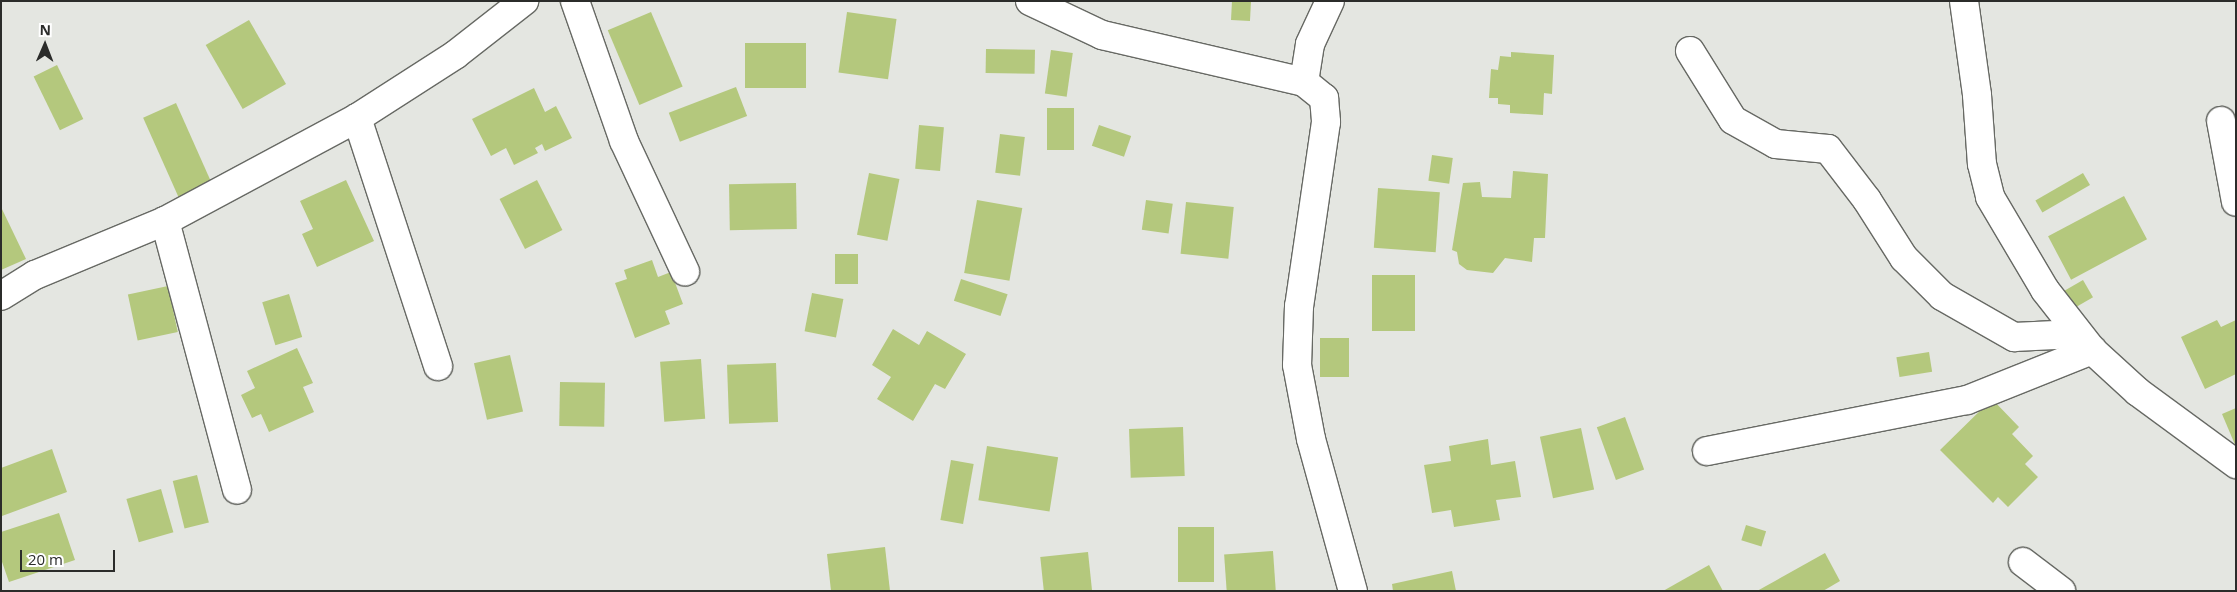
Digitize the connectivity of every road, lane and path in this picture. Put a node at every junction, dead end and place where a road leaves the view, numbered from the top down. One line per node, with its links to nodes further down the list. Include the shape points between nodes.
1 (524, 1): 8 (street, via 455,56)
2 (575, 1): 12 (street, via 624,141)
3 (1030, 1): 7 (street, via 1102,35)
4 (1330, 1): 7 (street, via 1310,44)
5 (1964, 1): 14 (street, via 1977,95 1982,164 1990,196 2045,290)
6 (1690, 51): 14 (street, via 1733,120 1776,144 1828,149 1867,200 1904,258 1942,296 2014,338)
7 (1304, 82): 20 (street, via 1324,98 1326,122 1299,306 1297,365 1311,439)
8 (357, 118): 11 (street); 15 (street)
9 (2221, 121): 10 (street)
10 (2236, 202)
11 (165, 221): 13 (street, via 35,275); 18 (street)
12 (685, 271)
13 (1, 296)
14 (2084, 342): 16 (street, via 1967,400); 17 (street, via 2138,392)
15 (438, 366)
16 (1707, 451)
17 (2236, 464)
18 (237, 490)
19 (2023, 562): 21 (street)
20 (1353, 591)
21 (2061, 591)

